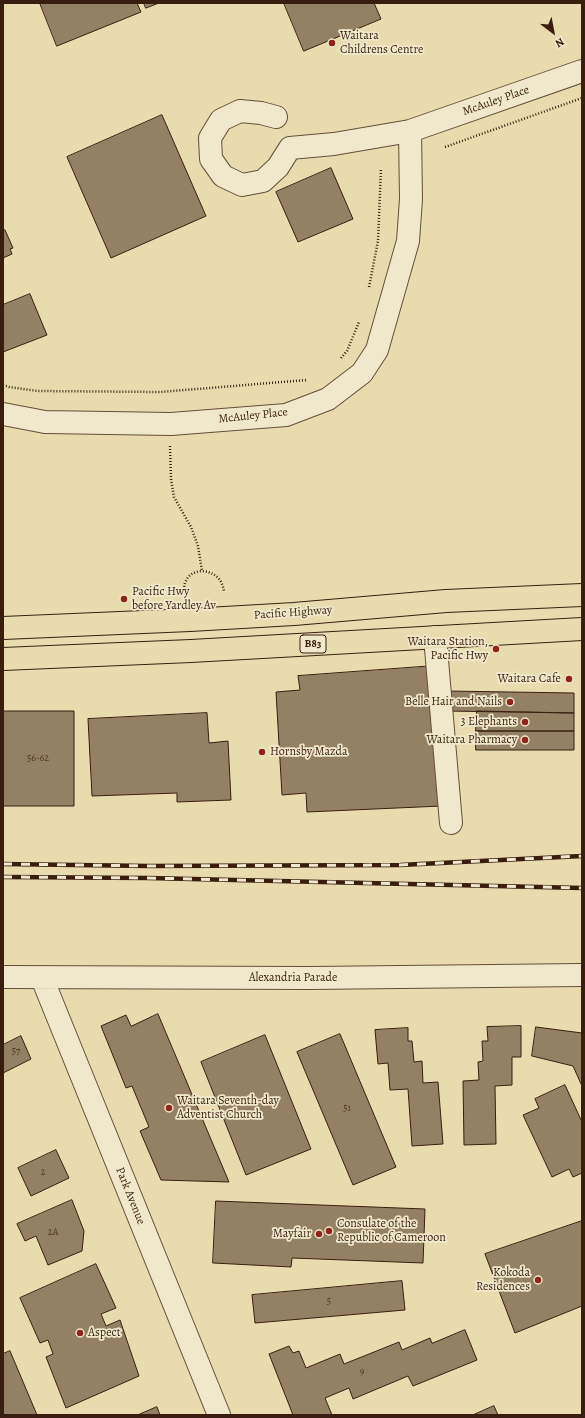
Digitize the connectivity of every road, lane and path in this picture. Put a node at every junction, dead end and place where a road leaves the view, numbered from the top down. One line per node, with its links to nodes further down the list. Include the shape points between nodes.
1 (582, 71): 4 (street, McAuley Place)
2 (582, 98): 5 (path)
3 (276, 117): 4 (street, McAuley Place, via 240,111 221,120 210,138 211,159 223,176 242,184 263,181 278,167 290,148 334,144)
4 (410, 131): 12 (street, McAuley Place, via 408,242 377,350 362,373 328,399 286,415 171,424 44,422)
5 (444, 147)
6 (381, 168): 7 (path, via 378,241)
7 (369, 287)
8 (362, 317): 9 (path, via 347,351)
9 (340, 360)
10 (312, 379): 11 (path, via 303,382 160,392 38,391)
11 (3, 385)
12 (3, 414)
13 (170, 439): 14 (path, via 174,497 198,546)
14 (202, 571): 15 (path, via 213,573 221,580); 16 (path, via 192,574 185,582)
15 (224, 591)
16 (184, 593)
17 (582, 595): 18 (main road, Pacific Highway, via 446,601 190,620)
18 (3, 628)
19 (582, 629): 20 (main road, B83)
20 (435, 637): 21 (main road, B83); 22 (street)
21 (3, 659)
22 (451, 823)
23 (582, 975): 25 (street, Alexandria Parade)
24 (3, 977): 25 (street, Alexandria Parade)
25 (42, 978): 26 (street, Park Avenue)
26 (219, 1415)

